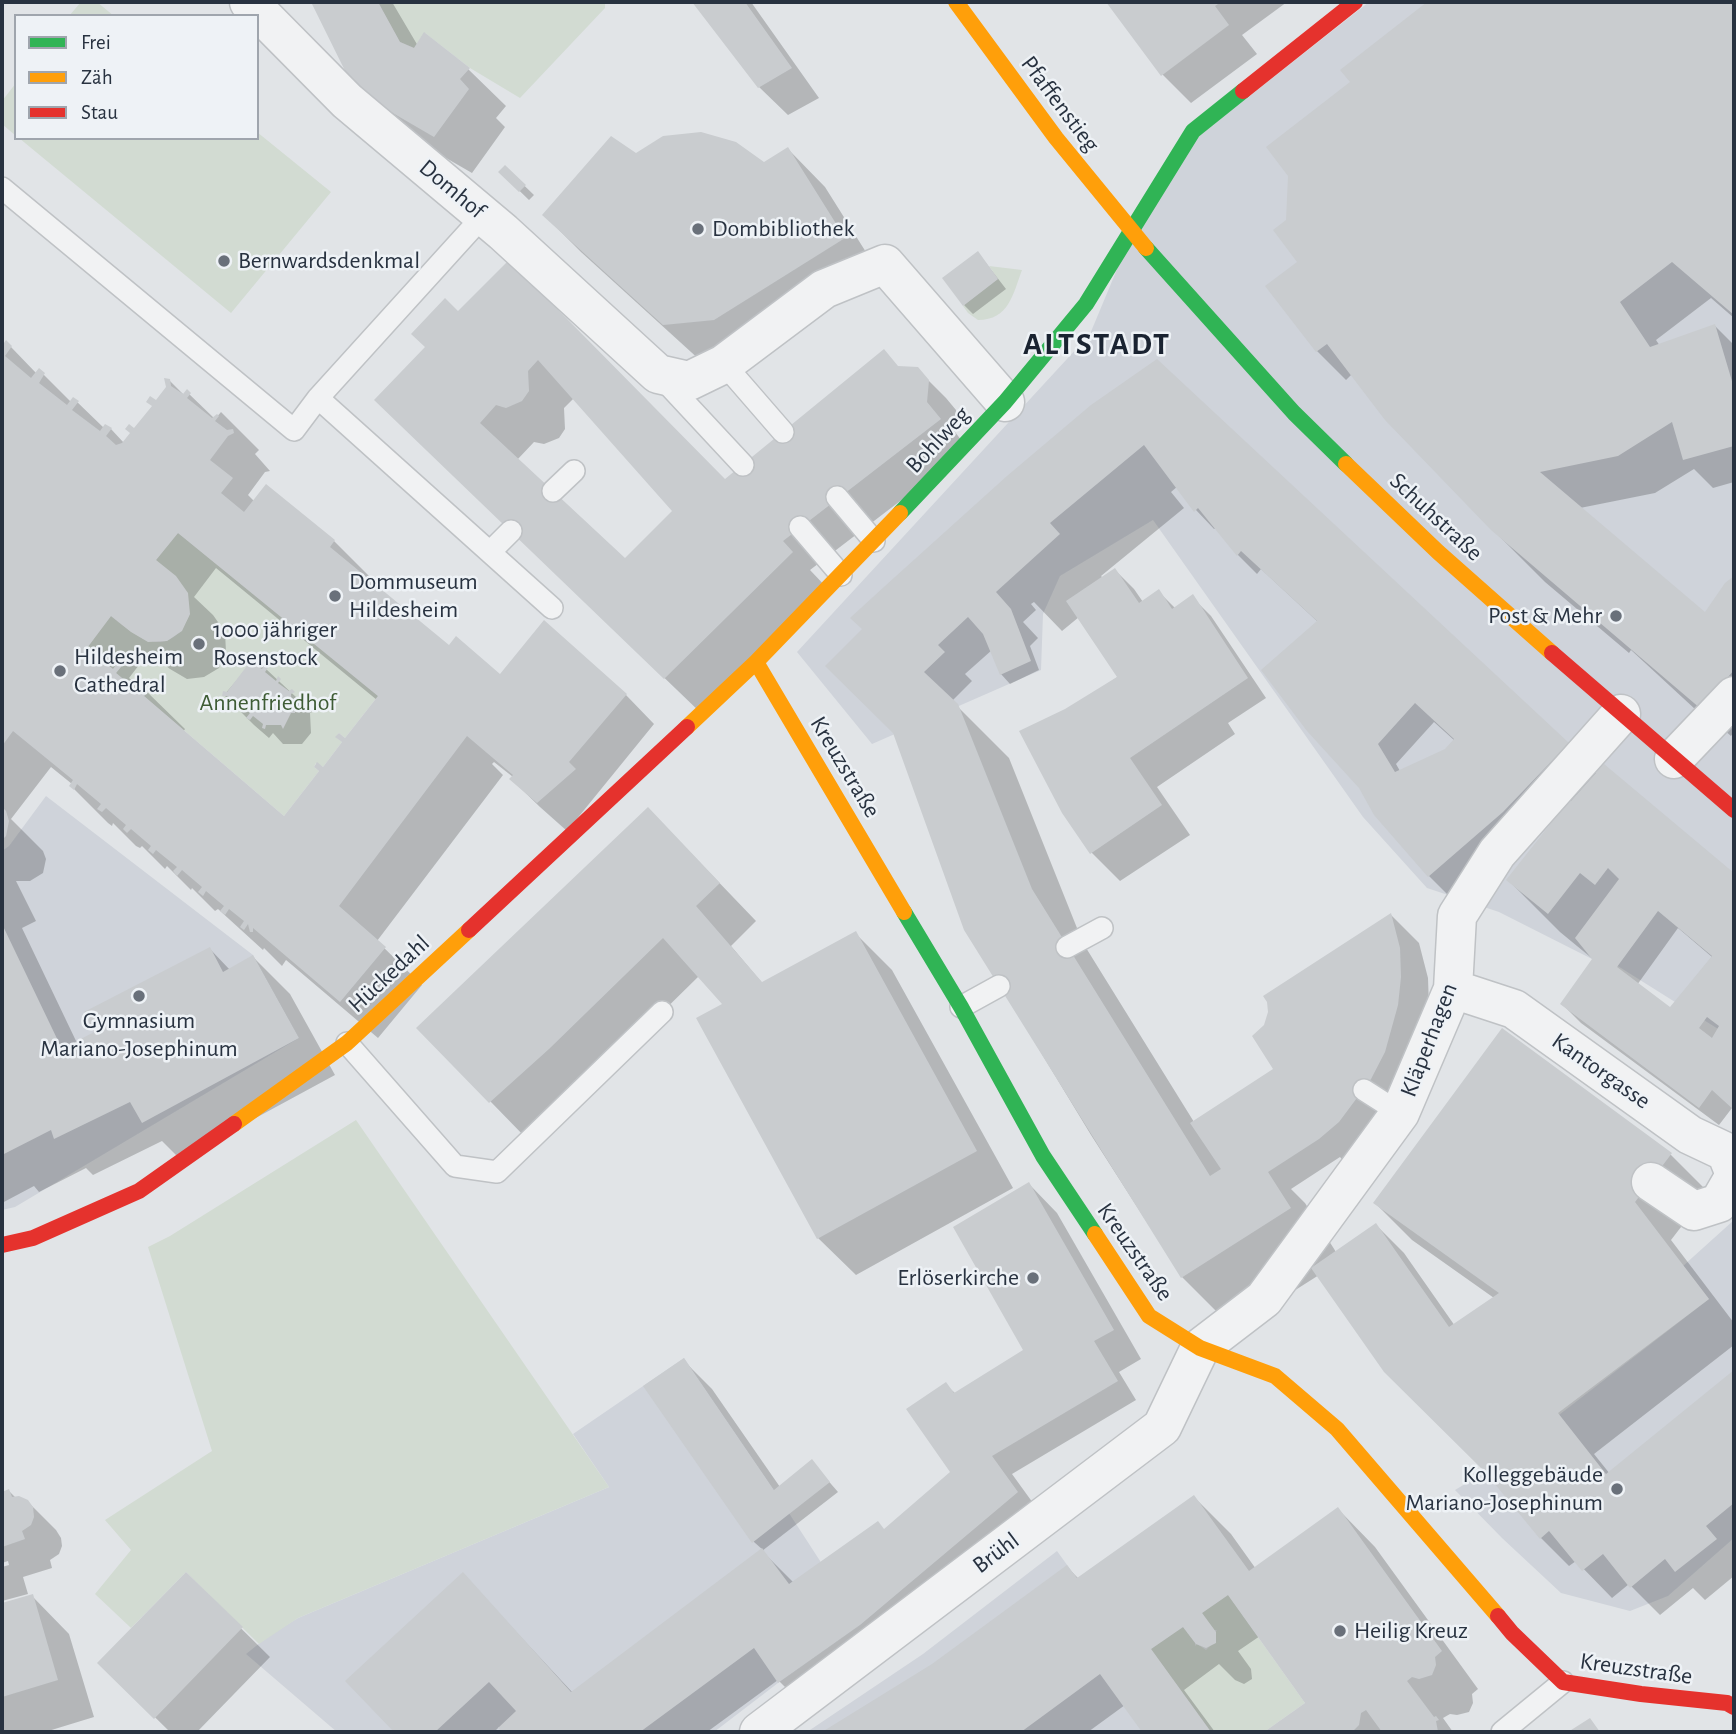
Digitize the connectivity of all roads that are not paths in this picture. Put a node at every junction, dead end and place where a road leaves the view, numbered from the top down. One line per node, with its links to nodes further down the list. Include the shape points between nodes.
1 (249, 2): 5 (street, Domhof, via 347,101)
2 (956, 2): 6 (street, Pfaffenstieg)
3 (1355, 2): 6 (street, Bohlweg, via 1193,131)
4 (2, 188): 9 (lane, via 294,430)
5 (484, 215): 8 (street, Domhof); 9 (lane)
6 (1131, 231): 10 (street, Bohlweg, via 1086,304); 24 (street, Schuhstraße, via 1294,413 1438,552)
7 (724, 364): 8 (street, via 689,382); 10 (street, via 824,289 885,264); 11 (lane)
8 (658, 374): 12 (lane, Domhof)
9 (318, 398): 19 (lane)
10 (1005, 402): 18 (street, Bohlweg)
11 (783, 432)
12 (743, 465)
13 (574, 471): 14 (lane)
14 (553, 491)
15 (837, 498): 18 (lane)
16 (800, 527): 20 (lane)
17 (512, 531): 19 (lane)
18 (874, 541): 20 (street, Bohlweg)
19 (490, 552): 21 (lane)
20 (841, 575): 22 (street, Bohlweg)
21 (552, 608)
22 (756, 662): 31 (street, Kreuzstraße); 33 (street, Hückedahl)
23 (1734, 696): 25 (street)
24 (1621, 714): 25 (street, Schuhstraße); 30 (street, Kläperhagen, via 1497,853 1457,916)
25 (1674, 760): 26 (street, Schuhstraße)
26 (1734, 810)
27 (1102, 928): 28 (lane)
28 (1067, 947)
29 (999, 986): 31 (lane)
30 (1453, 989): 35 (street, Kläperhagen); 36 (street, Kantorgasse, via 1514,1009 1690,1135 1726,1152)
31 (961, 1007): 39 (street, Kreuzstraße, via 1042,1156 1149,1316)
32 (663, 1012): 33 (lane, via 496,1172 455,1166)
33 (348, 1043): 38 (street, Hückedahl, via 139,1191 33,1238)
34 (1364, 1090): 35 (lane)
35 (1400, 1113): 39 (street, Kläperhagen, via 1264,1299)
36 (1734, 1174): 37 (street, Kantorgasse, via 1719,1203 1694,1211)
37 (1651, 1182)
38 (2, 1245)
39 (1200, 1348): 40 (street, Kreuzstraße, via 1275,1376 1337,1429 1511,1633); 42 (street, Brühl, via 1161,1427)
40 (1563, 1682): 41 (street, Kreuzstraße); 43 (lane)
41 (1731, 1705)
42 (759, 1732)
43 (1502, 1732)

